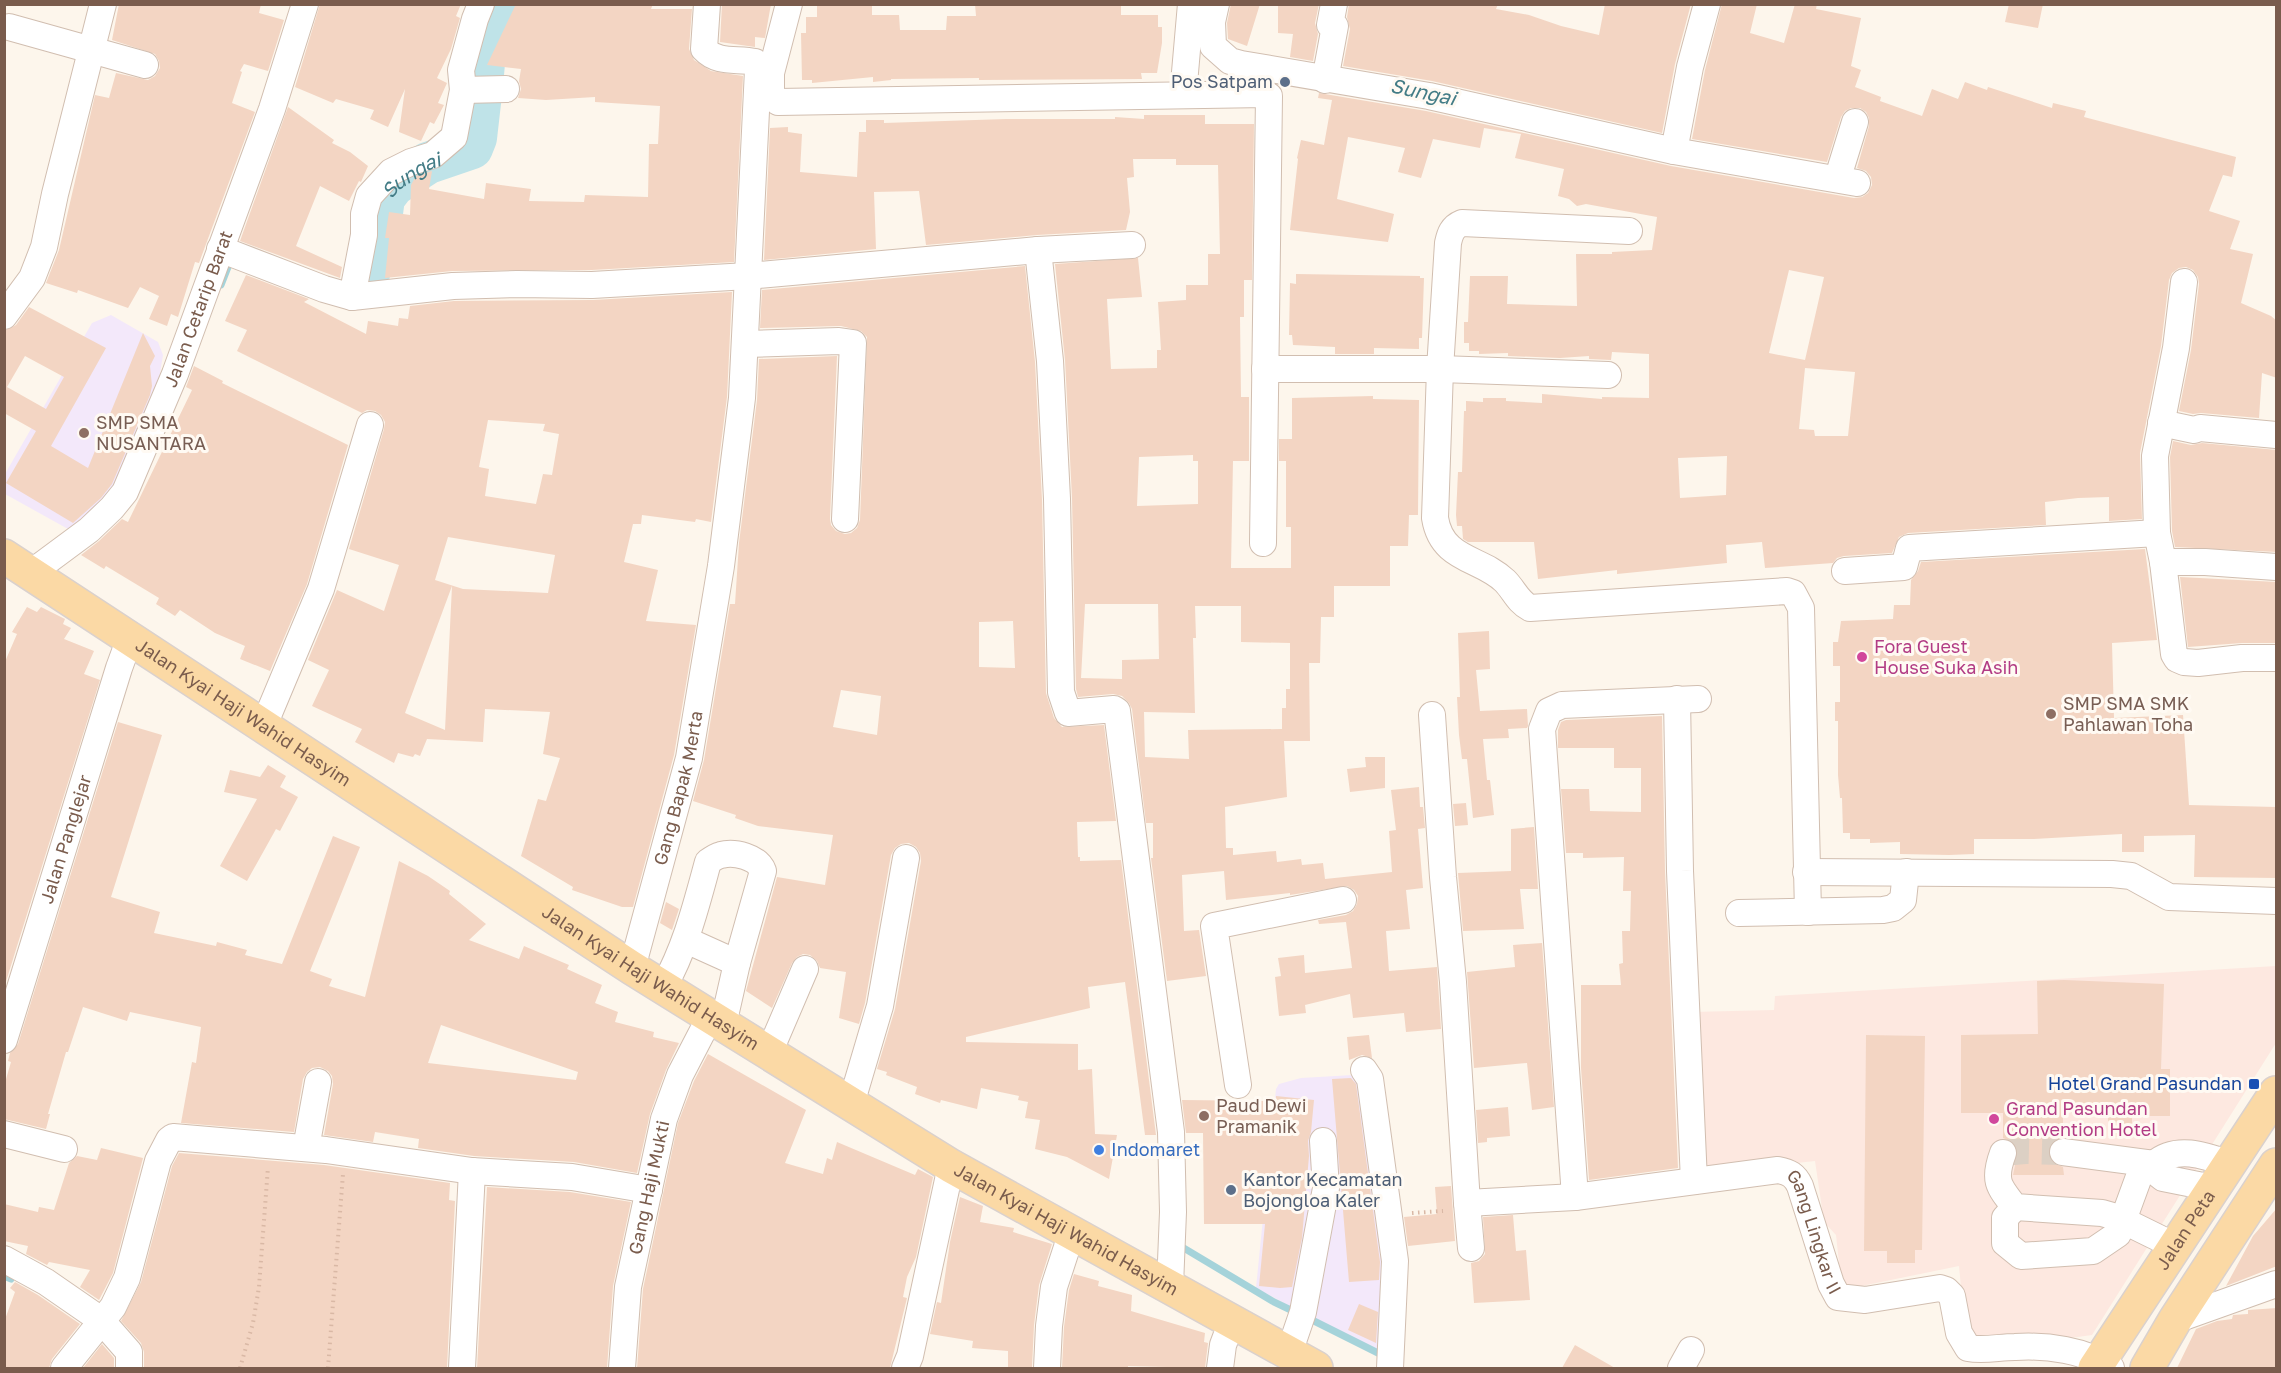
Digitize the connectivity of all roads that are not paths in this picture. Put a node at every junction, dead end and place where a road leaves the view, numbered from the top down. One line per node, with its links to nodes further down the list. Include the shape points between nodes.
1 (103, 4): 11 (street)
2 (305, 4): 21 (street, Jalan Cetarip Barat, via 272,109)
3 (481, 4): 15 (street, via 461,70)
4 (707, 4): 23 (street, Gang Bapak Merta, via 704,49 710,56 724,60 755,62 758,70)
5 (789, 4): 16 (street, via 771,73 771,94 778,102)
6 (1191, 4): 16 (street)
7 (1216, 4): 13 (street, via 1213,46 1230,61)
8 (1334, 4): 13 (street, via 1330,25 1335,26)
9 (1707, 4): 18 (street)
10 (9, 27): 11 (street)
11 (92, 49): 12 (street); 26 (street, via 44,247 32,278)
12 (145, 65)
13 (1326, 75): 18 (street)
14 (506, 89): 15 (street)
15 (463, 90): 25 (street, via 454,137 434,155 391,172 369,196)
16 (1183, 95): 28 (street, via 1266,94 1270,98)
17 (1855, 122): 18 (street, via 1848,180)
18 (1674, 151)
19 (1629, 231): 29 (street, via 1472,223 1455,226 1448,243)
20 (1132, 245): 22 (street)
21 (219, 249): 25 (street); 38 (street, Jalan Cetarip Barat, via 175,374 125,492 89,530)
22 (1038, 250): 23 (street); 87 (street, via 1050,361 1057,487 1061,692 1068,713 1117,711 1171,1132)
23 (748, 276): 25 (street, via 592,285 453,286); 27 (street, Gang Bapak Merta)
24 (2184, 282): 31 (street)
25 (352, 297)
26 (4, 316)
27 (745, 344): 34 (street, via 853,343); 54 (street, Gang Bapak Merta, via 742,398 715,607 689,758)
28 (1265, 369): 29 (street); 36 (street)
29 (1440, 369): 30 (street); 46 (street, via 1437,531 1457,554 1504,580 1530,608 1787,591 1798,600 1802,608)
30 (1608, 375)
31 (2162, 423): 33 (street, via 2194,430); 35 (street, via 2155,456)
32 (370, 425): 44 (street, via 321,589)
33 (2277, 435)
34 (845, 519)
35 (2157, 533): 37 (street); 40 (street, via 1909,548 1904,567)
36 (1263, 543)
37 (2163, 562): 39 (street); 42 (street, via 2177,659 2198,663)
38 (18, 565): 41 (main road, Jalan Kyai Haji Wahid Hasyim)
39 (2277, 567)
40 (1845, 571)
41 (130, 638): 44 (main road, Jalan Kyai Haji Wahid Hasyim); 58 (street, Jalan Panglejar)
42 (2277, 658)
43 (1432, 715): 79 (street)
44 (264, 725): 54 (main road, Jalan Kyai Haji Wahid Hasyim)
45 (906, 858): 64 (street, via 880,1006)
46 (1806, 872): 47 (street); 50 (street)
47 (1906, 872): 49 (street, via 2112,874 2131,876 2169,897); 50 (street, via 1903,900 1893,908)
48 (1343, 900): 62 (street, via 1214,926)
49 (2277, 901)
50 (1809, 912): 51 (street)
51 (1739, 913)
52 (686, 940): 53 (street); 53 (street, Gang Haji Mukti, via 708,862 736,854 757,862 763,871); 56 (street)
53 (737, 963): 57 (street, Gang Haji Mukti)
54 (632, 968): 56 (main road, Jalan Kyai Haji Wahid Hasyim)
55 (805, 969): 59 (street)
56 (663, 988): 57 (main road, Jalan Kyai Haji Wahid Hasyim)
57 (716, 1021): 59 (main road, Jalan Kyai Haji Wahid Hasyim); 77 (street, Gang Haji Mukti, via 685,1066 669,1105)
58 (4, 1040)
59 (769, 1053): 64 (main road, Jalan Kyai Haji Wahid Hasyim)
60 (1364, 1070): 99 (street, via 1370,1079 1395,1261)
61 (318, 1082): 67 (street)
62 (1238, 1085)
63 (2277, 1093): 75 (main road, Jalan Peta)
64 (851, 1104): 73 (main road, Jalan Kyai Haji Wahid Hasyim)
65 (4, 1134): 68 (street)
66 (1323, 1141): 91 (street, via 1326,1188 1303,1312)
67 (306, 1148): 74 (street); 88 (street, via 173,1137 169,1140 158,1161 128,1278 113,1307)
68 (64, 1149)
69 (2063, 1152): 71 (street)
70 (2003, 1153): 80 (street, via 1997,1177 2000,1188)
71 (2149, 1163): 75 (street, via 2163,1178); 81 (street)
72 (2277, 1165): 89 (main road)
73 (951, 1166): 82 (main road, Jalan Kyai Haji Wahid Hasyim); 97 (street)
74 (471, 1171): 77 (street, via 573,1177); 95 (street)
75 (2221, 1176): 83 (main road, Jalan Peta)
76 (1694, 1181): 78 (street, Gang Lingkar II); 78 (street, via 1680,871 1687,699 1562,705 1549,711 1542,729); 92 (street, Gang Lingkar II, via 1778,1170 1792,1175 1800,1186 1838,1297 1865,1300 1940,1288 1952,1296 1959,1333 1968,1348 2060,1349)
77 (649, 1190): 96 (street, Gang Haji Mukti, via 628,1287)
78 (1575, 1197): 79 (street, Gang Lingkar II)
79 (1468, 1206): 84 (street)
80 (2015, 1207): 81 (street, via 2102,1214); 81 (street, via 2005,1218 2005,1243 2021,1256 2094,1251 2118,1234)
81 (2123, 1221): 83 (street)
82 (1072, 1232): 87 (main road, Jalan Kyai Haji Wahid Hasyim); 98 (street, via 1054,1287)
83 (2175, 1246): 92 (main road, Jalan Peta)
84 (1471, 1248)
85 (4, 1259): 88 (street)
86 (2277, 1284): 89 (street)
87 (1170, 1286): 90 (main road, Jalan Kyai Haji Wahid Hasyim)
88 (101, 1320): 93 (street); 94 (street, via 129,1352)
89 (2175, 1320): 100 (main road)
90 (1225, 1345): 91 (main road, Jalan Kyai Haji Wahid Hasyim)
91 (1303, 1361)
92 (2102, 1366)
93 (64, 1368)
94 (129, 1368)
95 (462, 1368)
96 (622, 1368)
97 (905, 1368)
98 (1047, 1368)
99 (1390, 1368)
100 (2147, 1368)

